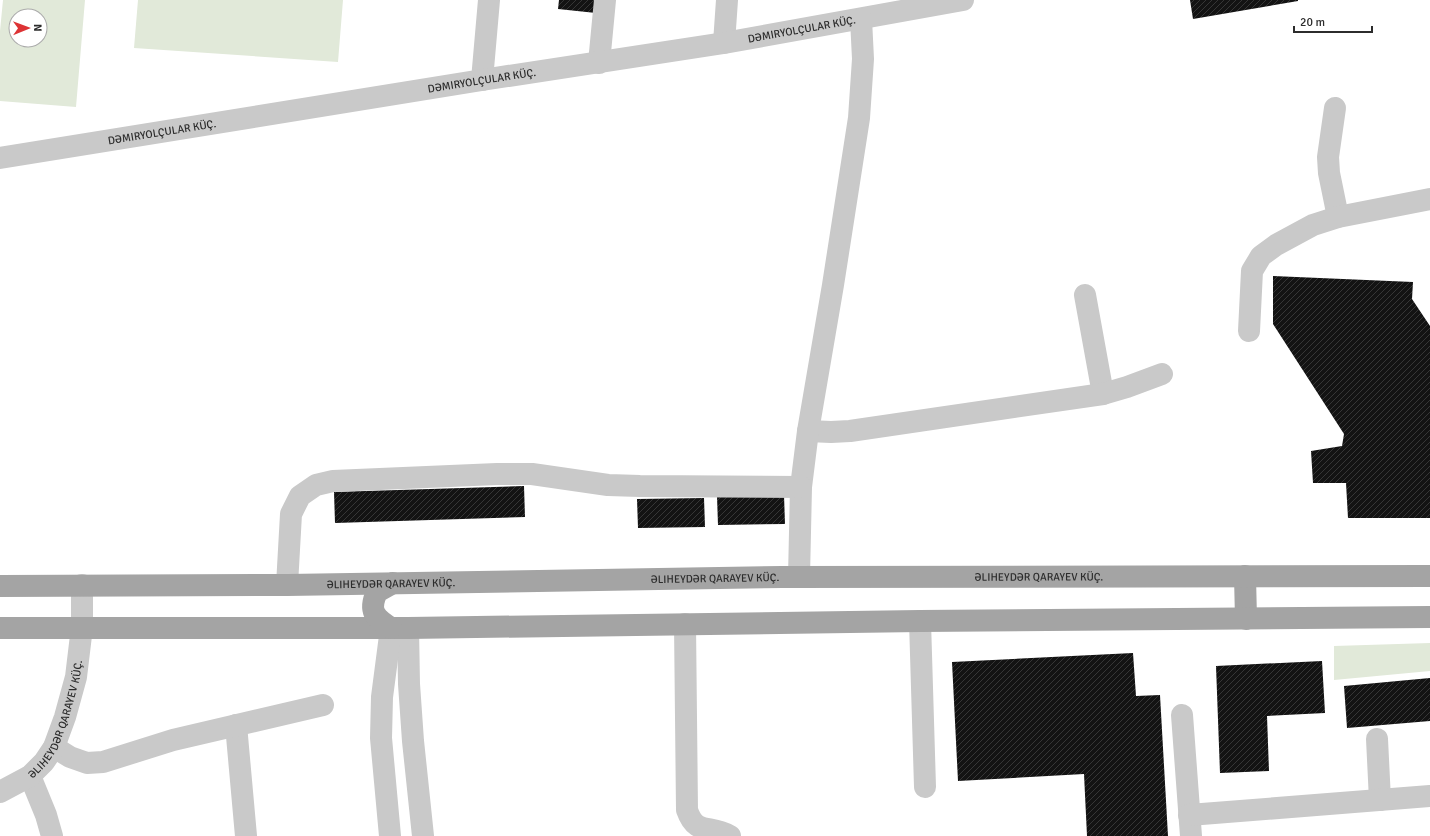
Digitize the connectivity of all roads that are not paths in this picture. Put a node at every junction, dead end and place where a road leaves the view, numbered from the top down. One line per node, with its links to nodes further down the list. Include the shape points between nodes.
1 (489, 0): 8 (street)
2 (605, 0): 7 (street)
3 (727, 0): 6 (street)
4 (962, 0): 5 (street, DƏMIRYOLÇULAR KÜÇ.)
5 (861, 19): 6 (street, DƏMIRYOLÇULAR KÜÇ.); 17 (street, via 863,59 859,118)
6 (724, 43): 7 (street, DƏMIRYOLÇULAR KÜÇ.)
7 (599, 63): 8 (street, DƏMIRYOLÇULAR KÜÇ.)
8 (482, 80): 10 (street, DƏMIRYOLÇULAR KÜÇ.)
9 (1335, 108): 12 (street, via 1328,157)
10 (0, 158)
11 (1430, 199): 12 (street)
12 (1338, 217): 14 (street, via 1313,225 1261,256 1252,272)
13 (1085, 295): 16 (street)
14 (1249, 331)
15 (1162, 374): 16 (street)
16 (1103, 394): 17 (street, via 850,431)
17 (808, 431): 18 (street)
18 (801, 487): 21 (street); 24 (street, via 608,485 532,474 333,481 316,485 300,496 291,514)
19 (1245, 576): 20 (main road, ƏLIHEYDƏR QARAYEV KÜÇ.); 21 (main road, ƏLIHEYDƏR QARAYEV KÜÇ.); 27 (main road)
20 (1430, 576)
21 (799, 577): 22 (main road, ƏLIHEYDƏR QARAYEV KÜÇ.)
22 (392, 583): 24 (main road, ƏLIHEYDƏR QARAYEV KÜÇ.); 32 (main road, via 377,592 374,598 374,613 378,619)
23 (82, 585): 24 (main road, ƏLIHEYDƏR QARAYEV KÜÇ.); 25 (main road, ƏLIHEYDƏR QARAYEV KÜÇ.); 30 (street, ƏLIHEYDƏR QARAYEV KÜÇ.)
24 (287, 585)
25 (0, 586)
26 (1430, 617): 27 (main road)
27 (1246, 619): 28 (main road)
28 (920, 621): 29 (main road); 39 (street)
29 (685, 624): 32 (main road); 48 (street, via 687,810 690,821 698,830 723,832)
30 (82, 627): 31 (main road); 32 (main road); 37 (street, ƏLIHEYDƏR QARAYEV KÜÇ., via 76,677)
31 (0, 628)
32 (400, 628): 46 (street, via 382,697 381,738); 47 (street, via 409,684)
33 (323, 705): 35 (street)
34 (1182, 715): 43 (street)
35 (236, 724): 37 (street, via 103,762 87,763 70,757); 45 (street)
36 (1378, 739): 42 (street)
37 (54, 746): 38 (street, ƏLIHEYDƏR QARAYEV KÜÇ., via 44,762)
38 (30, 776): 40 (street, ƏLIHEYDƏR QARAYEV KÜÇ.); 44 (street)
39 (925, 786)
40 (0, 792)
41 (1430, 796): 42 (street)
42 (1380, 800): 43 (street)
43 (1189, 815): 49 (street)
44 (52, 836)
45 (246, 836)
46 (390, 836)
47 (423, 836)
48 (730, 836)
49 (1191, 836)

